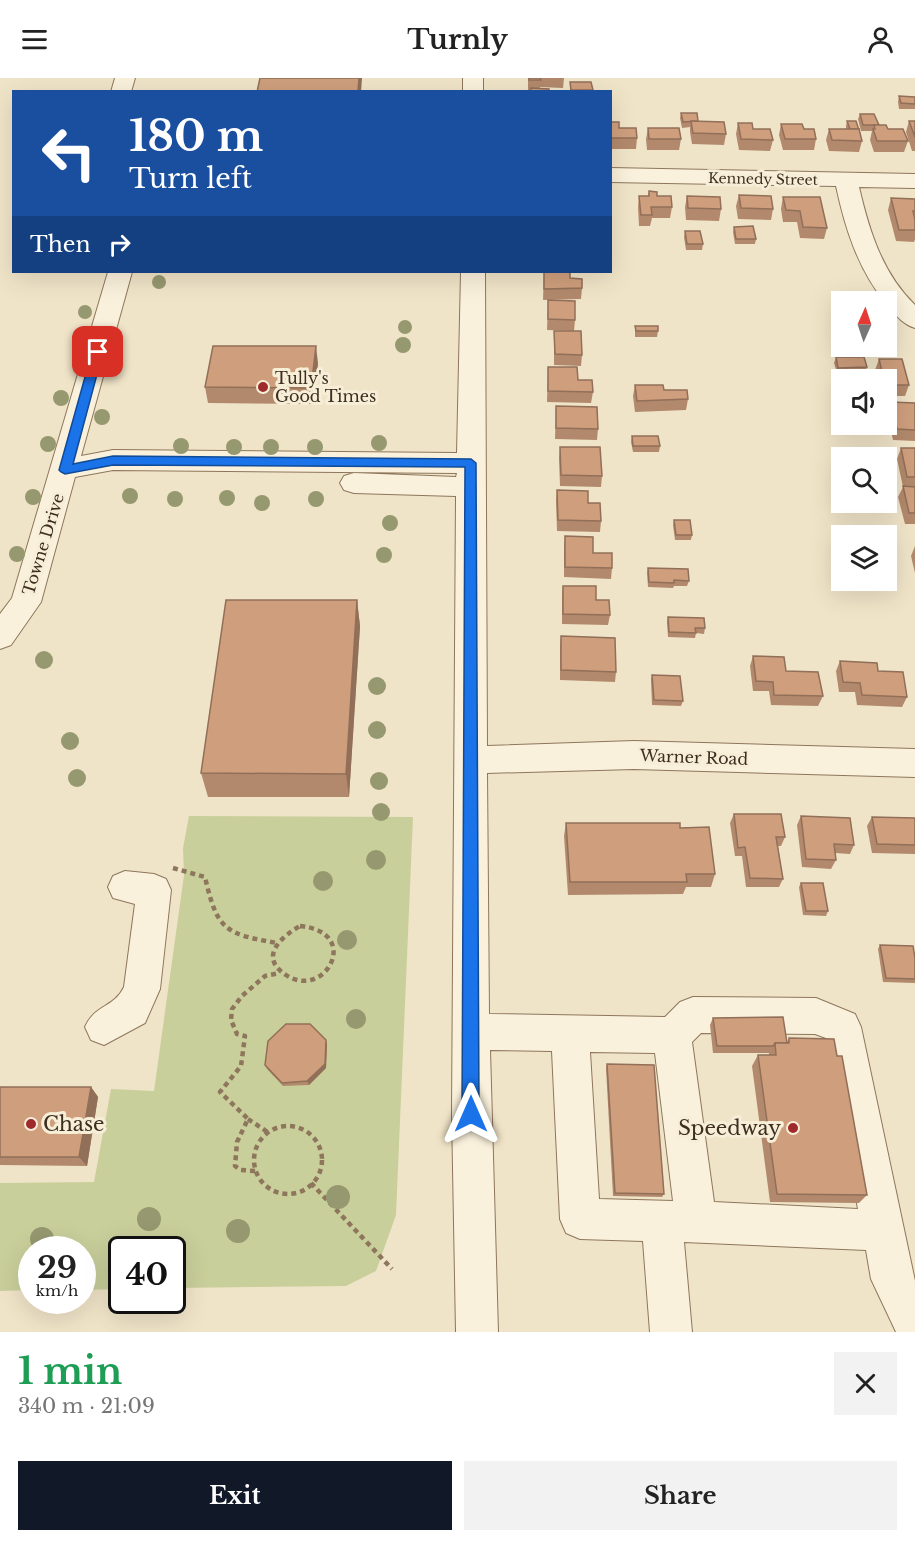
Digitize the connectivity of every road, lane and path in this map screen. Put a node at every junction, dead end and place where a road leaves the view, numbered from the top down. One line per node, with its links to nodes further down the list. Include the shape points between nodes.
1 (612, 175): 2 (street, Kennedy Street)
2 (846, 180): 3 (street, Kennedy Street); 6 (street, via 874,269 888,292)
3 (915, 181)
4 (120, 273): 7 (street, Towne Drive)
5 (473, 273): 8 (street)
6 (915, 320)
7 (65, 470): 8 (street, via 109,476); 9 (street, Towne Drive, via 26,602)
8 (470, 475): 10 (street)
9 (0, 637)
10 (472, 760): 11 (street, Warner Road, via 634,755); 17 (street)
11 (915, 763)
12 (163, 868): 14 (path, via 205,877 212,904 226,929)
13 (125, 887): 16 (street, via 154,890 142,989 132,1010)
14 (277, 943): 15 (path, via 275,964); 15 (path, via 290,930 311,926 320,929 334,947 331,965 314,980 293,981)
15 (280, 973): 23 (path, via 265,976 232,1009 231,1020 237,1034 245,1036 245,1047 237,1074 224,1081 220,1092)
16 (104, 1027)
17 (471, 1032): 18 (street); 31 (street)
18 (570, 1033): 19 (street); 27 (street, via 580,1219)
19 (672, 1035): 20 (street); 22 (street, via 693,1015 816,1016 842,1027); 27 (street)
20 (711, 1037)
21 (780, 1037): 22 (street)
22 (845, 1039): 28 (street)
23 (248, 1119): 24 (path); 25 (path, via 237,1142 235,1166)
24 (269, 1132): 25 (path, via 256,1149); 26 (path, via 290,1125 310,1132 321,1150 318,1173)
25 (255, 1171): 26 (path, via 268,1189 278,1194 290,1194)
26 (311, 1183): 29 (path)
27 (679, 1222): 28 (street); 32 (street)
28 (882, 1230): 30 (street, via 892,1279)
29 (392, 1269)
30 (915, 1325)
31 (477, 1332)
32 (672, 1332)

